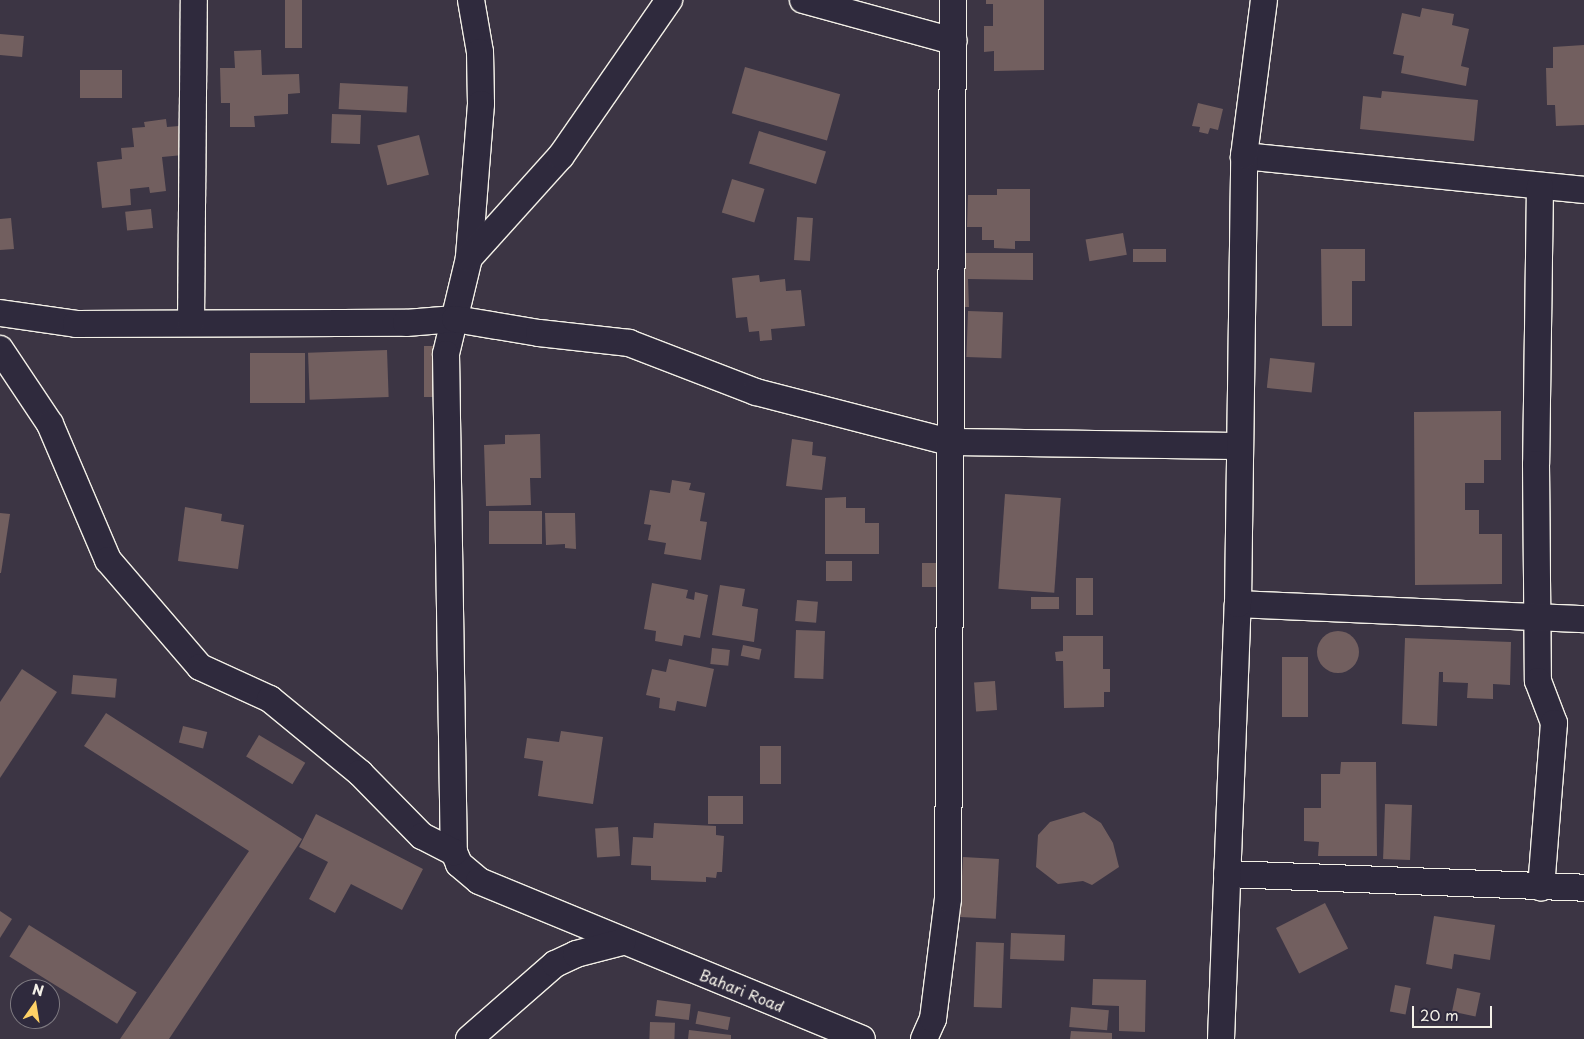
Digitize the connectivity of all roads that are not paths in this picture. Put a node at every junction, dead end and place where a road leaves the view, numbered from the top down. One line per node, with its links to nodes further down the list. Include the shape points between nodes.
1 (194, 0): 14 (street)
2 (471, 0): 11 (street, via 480,52 481,104)
3 (669, 0): 11 (street, via 562,156)
4 (804, 0): 7 (street)
5 (953, 0): 7 (street)
6 (1264, 0): 8 (street)
7 (953, 41): 16 (street)
8 (1244, 156): 9 (street); 17 (street)
9 (1540, 186): 10 (street); 19 (street, via 1536,464)
10 (1584, 190)
11 (469, 258): 13 (street)
12 (0, 313): 14 (street, via 76,324)
13 (455, 319): 14 (street, via 406,323); 16 (street, via 630,343 756,392); 21 (street, via 446,354)
14 (190, 324)
15 (0, 349): 21 (street, via 50,424 108,560 200,667 270,699 360,773 422,836)
16 (950, 442): 17 (street); 29 (street, via 948,899 933,1019)
17 (1240, 446): 18 (street)
18 (1238, 604): 19 (street); 22 (street)
19 (1538, 617): 20 (street); 23 (street, via 1538,681 1554,723)
20 (1584, 619)
21 (454, 852): 25 (street, Bahari Road, via 459,864 479,881)
22 (1227, 874): 23 (street); 30 (street)
23 (1541, 887): 24 (street)
24 (1584, 888)
25 (622, 942): 26 (street, Bahari Road); 27 (street, via 576,954 555,964)
26 (827, 1032): 28 (street, Bahari Road)
27 (469, 1039)
28 (862, 1039)
29 (924, 1039)
30 (1220, 1039)

